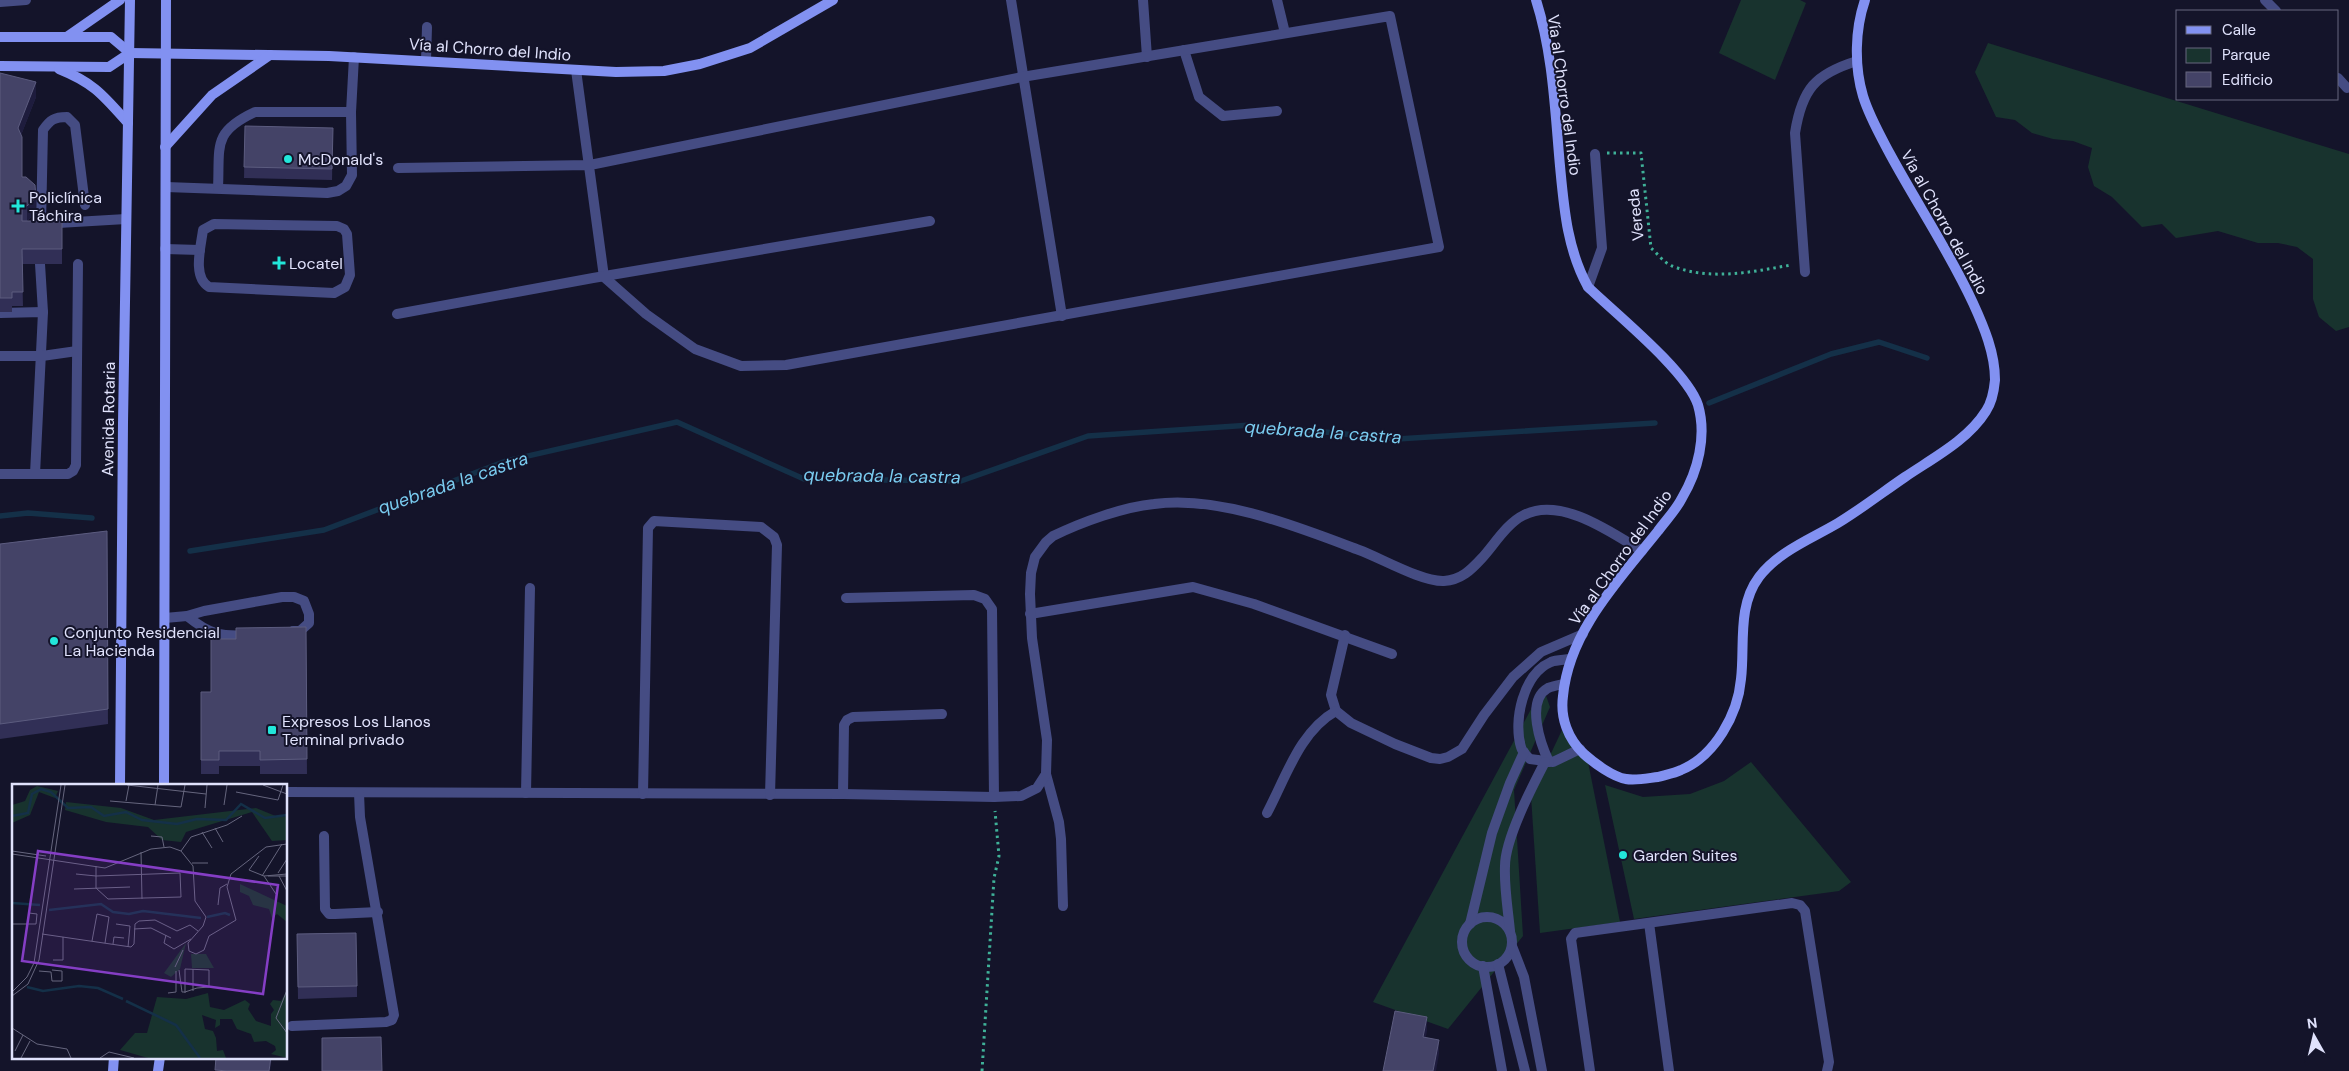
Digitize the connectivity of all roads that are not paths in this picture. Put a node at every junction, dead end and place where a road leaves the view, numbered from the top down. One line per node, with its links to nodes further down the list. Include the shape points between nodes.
1 (26, 0): 12 (street)
2 (120, 0): 16 (street)
3 (130, 0): 19 (street, Avenida Rotaria)
4 (166, 0): 20 (street)
5 (833, 0): 28 (street, Vía al Chorro del Indio, via 750,48 700,64 664,71)
6 (1011, 0): 29 (street)
7 (1143, 0): 23 (street)
8 (1277, 0): 15 (street)
9 (1536, 0): 52 (street, Vía al Chorro del Indio, via 1549,63 1566,221 1571,248)
10 (1865, 0): 25 (street, Vía al Chorro del Indio)
11 (2265, 0): 13 (street)
12 (0, 2)
13 (2275, 10)
14 (427, 27): 24 (street)
15 (1285, 33): 18 (street); 56 (street, via 1390,16 1439,247)
16 (67, 36): 17 (street); 19 (street, via 112,37)
17 (0, 37)
18 (1184, 50): 23 (street); 32 (street, via 1199,97 1223,116)
19 (130, 54): 20 (street, Vía al Chorro del Indio); 27 (street, via 109,67); 34 (street, Avenida Rotaria)
20 (166, 54): 21 (street, Vía al Chorro del Indio); 35 (street)
21 (270, 55): 22 (street, Vía al Chorro del Indio); 35 (street, via 212,95)
22 (354, 57): 24 (street, Vía al Chorro del Indio); 33 (street)
23 (1147, 57): 29 (street)
24 (426, 60): 28 (street, Vía al Chorro del Indio)
25 (1857, 60): 50 (street, via 1820,77 1798,111 1796,143); 77 (street, Vía al Chorro del Indio, via 1858,77 1868,110 1900,173 1958,272 1990,347 1995,376 1994,394 1987,410 1959,440 1842,520 1778,557 1756,580 1746,606 1737,702 1728,724 1702,756 1684,770 1654,778 1624,779 1600,766)
26 (0, 66): 27 (street)
27 (53, 66): 34 (street, via 99,90)
28 (576, 70): 37 (street)
29 (1022, 77): 37 (street); 56 (street)
30 (2339, 79): 31 (street)
31 (2347, 88)
32 (1277, 111)
33 (351, 112): 40 (street, via 255,112 242,118 221,138); 40 (street, via 352,175 346,186 338,191)
34 (128, 123): 42 (street, Avenida Rotaria)
35 (165, 147): 39 (street)
36 (1595, 154): 52 (street, via 1602,248)
37 (590, 165): 38 (street); 51 (street)
38 (398, 168)
39 (166, 187): 40 (street); 46 (street)
40 (218, 188)
41 (85, 205): 44 (street, via 75,125 67,117 57,117 49,121 43,130)
42 (126, 219): 44 (street); 81 (street, Avenida Rotaria)
43 (930, 222): 51 (street)
44 (41, 224): 45 (street)
45 (40, 235)
46 (165, 249): 47 (street); 67 (street)
47 (200, 250): 47 (street, via 199,272 209,287 334,293 345,287 350,275 347,234 337,226 214,224 203,230)
48 (40, 264): 53 (street)
49 (78, 264): 57 (street)
50 (1804, 268)
51 (604, 277): 55 (street); 56 (street, via 646,314 695,349 741,366 786,365)
52 (1588, 287): 62 (street, Vía al Chorro del Indio, via 1682,377 1698,406 1702,439 1696,467 1682,500)
53 (43, 312): 54 (street); 59 (street)
54 (0, 313)
55 (396, 314)
56 (1062, 316)
57 (77, 351): 59 (street); 61 (street, via 76,465 68,474)
58 (0, 356): 59 (street)
59 (42, 356): 61 (street)
60 (0, 474): 61 (street)
61 (35, 474)
62 (1642, 551): 65 (street, via 1600,526 1556,509 1540,510 1516,520 1467,573 1453,580 1436,580 1359,550 1236,509 1197,503 1155,503 1062,532 1046,542 1032,564); 70 (street, Vía al Chorro del Indio, via 1600,605)
63 (530, 588): 85 (street)
64 (846, 598): 89 (street, via 974,596 985,599 992,609)
65 (1030, 614): 71 (street, via 1193,587 1254,604); 80 (street, via 1047,740)
66 (187, 616): 67 (street); 68 (street, via 282,596 304,601 309,623 300,631); 69 (street, via 203,629 219,635)
67 (165, 618): 82 (street)
68 (283, 633)
69 (258, 634)
70 (1583, 634): 73 (street, Vía al Chorro del Indio); 75 (street, via 1541,652 1514,677 1462,749 1448,757 1432,758 1395,744 1351,723)
71 (1345, 636): 72 (street); 75 (street, via 1331,695)
72 (1392, 654)
73 (1570, 659): 74 (street, Vía al Chorro del Indio); 78 (street, via 1550,662 1531,680 1520,702 1517,717)
74 (1564, 684): 77 (street, Vía al Chorro del Indio, via 1565,728); 79 (street, via 1547,688 1539,699 1536,712)
75 (1336, 711): 90 (street, via 1321,719 1307,734)
76 (942, 714): 87 (street, via 852,717 847,720 844,726)
77 (1580, 749): 79 (street)
78 (1524, 752): 79 (street, via 1530,759); 95 (street, via 1492,834)
79 (1547, 762): 96 (street, via 1530,790 1506,853 1504,866)
80 (1046, 774): 89 (street, via 1029,793); 92 (street, via 1061,839)
81 (120, 784)
82 (164, 784)
83 (288, 792): 84 (street)
84 (359, 793): 85 (street); 93 (street, via 360,817)
85 (526, 794): 86 (street)
86 (643, 794): 88 (street); 88 (street, via 648,528 654,521 761,527 774,537 777,545)
87 (843, 794): 88 (street); 89 (street)
88 (770, 795)
89 (994, 798)
90 (1267, 813)
91 (324, 836): 93 (street, via 325,909 329,914)
92 (1063, 906)
93 (378, 912): 100 (street, via 394,1015 392,1020)
94 (1649, 923): 110 (street, via 1572,936); 111 (street); 112 (street, via 1792,903 1800,905 1805,911 1829,1062)
95 (1470, 924): 96 (street, via 1492,918); 99 (street, via 1463,938 1465,953)
96 (1510, 931): 97 (street)
97 (1512, 946): 98 (street, via 1505,960); 101 (street, via 1524,977)
98 (1498, 964): 99 (street); 102 (street)
99 (1483, 966): 107 (street)
100 (292, 1026)
101 (1538, 1046): 102 (street); 109 (street)
102 (1522, 1051): 108 (street)
103 (114, 1058): 105 (street)
104 (160, 1058): 106 (street)
105 (113, 1071)
106 (158, 1071)
107 (1502, 1071)
108 (1525, 1071)
109 (1542, 1071)
110 (1590, 1071)
111 (1669, 1071)
112 (1827, 1071)

